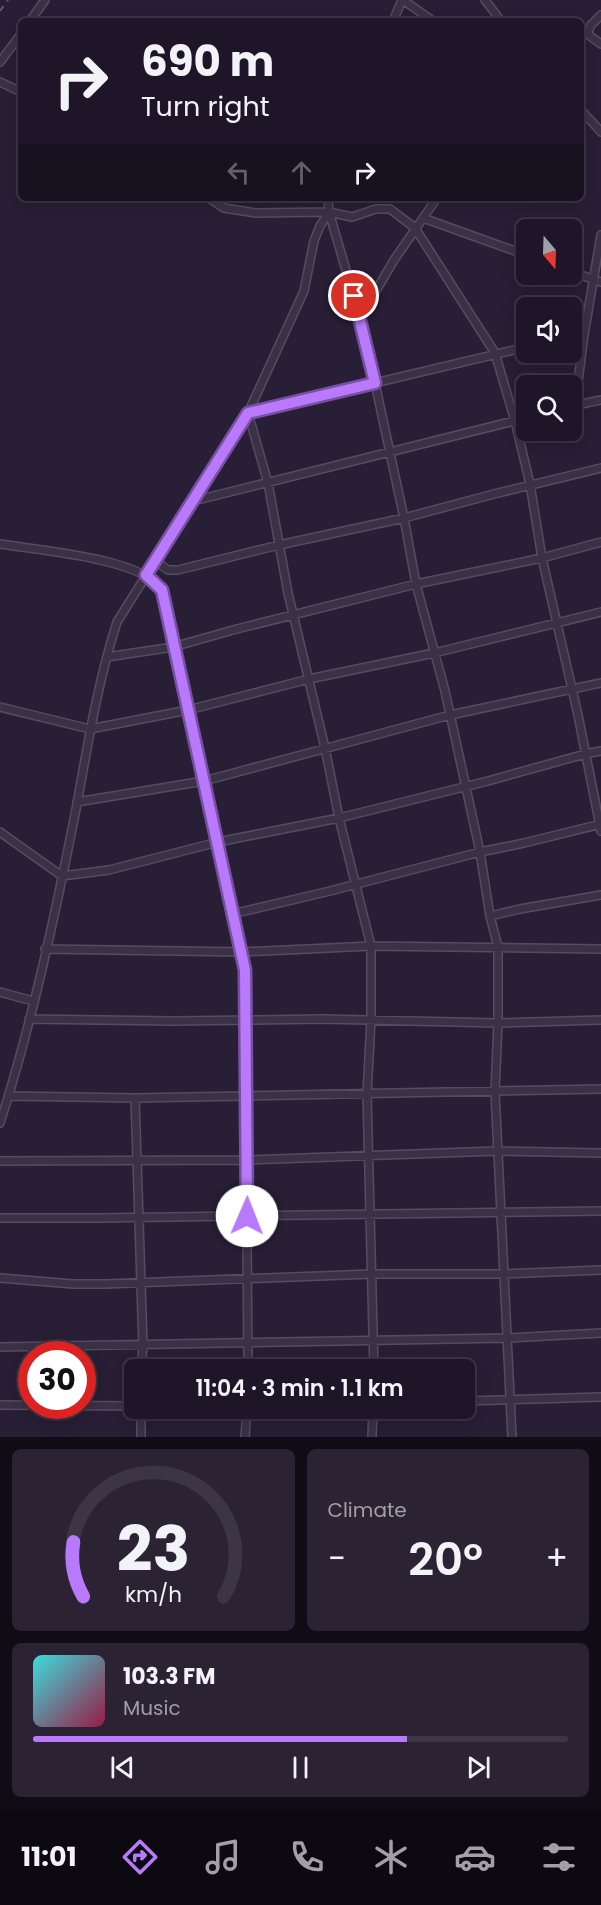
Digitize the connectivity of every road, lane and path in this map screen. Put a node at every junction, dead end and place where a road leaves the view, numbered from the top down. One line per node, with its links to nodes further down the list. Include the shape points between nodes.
1 (45, 0): 5 (street)
2 (403, 0): 6 (street); 7 (street)
3 (485, 0): 8 (street)
4 (601, 15): 10 (street, via 588,32)
5 (32, 18)
6 (394, 18)
7 (429, 18)
8 (499, 18)
9 (18, 38): 11 (street)
10 (601, 44)
11 (0, 62)
12 (0, 82): 13 (street)
13 (18, 91)
14 (584, 113): 15 (street)
15 (601, 132)
16 (213, 201): 19 (street, via 224,208 256,213)
17 (328, 201): 19 (street)
18 (435, 201): 20 (street)
19 (329, 212): 21 (street, via 352,217 390,209); 26 (street); 34 (street, via 314,241 304,291)
20 (423, 218): 21 (street); 23 (street)
21 (415, 228): 26 (street); 29 (street)
22 (601, 235): 25 (street)
23 (516, 251)
24 (582, 275): 25 (street)
25 (598, 281): 27 (street)
26 (360, 318): 31 (street)
27 (584, 335): 30 (street)
28 (516, 349): 29 (street)
29 (495, 353): 31 (street); 35 (street)
30 (578, 375)
31 (375, 383): 34 (street); 36 (street)
32 (601, 400): 33 (street)
33 (582, 404)
34 (248, 413): 38 (street); 40 (street)
35 (515, 421): 36 (street); 39 (street)
36 (390, 452): 38 (street); 41 (street)
37 (601, 468): 39 (street)
38 (268, 483): 40 (street); 44 (street)
39 (530, 484): 41 (street); 45 (street)
40 (193, 501): 46 (street)
41 (404, 518): 44 (street); 48 (street)
42 (601, 542): 45 (street)
43 (0, 544): 47 (street, via 112,562)
44 (279, 544): 46 (street, via 173,571); 50 (street)
45 (542, 558): 48 (street); 51 (street)
46 (155, 561): 47 (street)
47 (146, 575): 52 (street, via 162,590); 54 (street, via 117,622)
48 (416, 584): 50 (street); 53 (street)
49 (601, 612): 51 (street)
50 (293, 615): 52 (street); 55 (street)
51 (555, 622): 53 (street); 57 (street)
52 (173, 647): 54 (street); 59 (street)
53 (434, 653): 55 (street); 60 (street)
54 (107, 657): 61 (street)
55 (309, 679): 59 (street); 62 (street)
56 (601, 683): 57 (street)
57 (572, 689): 60 (street); 64 (street)
58 (0, 707): 61 (street)
59 (188, 710): 61 (street); 65 (street)
60 (450, 715): 62 (street); 66 (street)
61 (90, 729): 67 (street)
62 (325, 748): 65 (street); 68 (street)
63 (601, 752): 64 (street)
64 (585, 754): 66 (street); 69 (street)
65 (204, 781): 67 (street); 71 (street)
66 (465, 786): 68 (street); 72 (street)
67 (77, 802): 73 (street)
68 (339, 818): 71 (street); 74 (street)
69 (600, 826): 72 (street)
70 (0, 832): 73 (street)
71 (218, 842): 73 (street, via 109,870); 76 (street)
72 (480, 852): 74 (street); 77 (street)
73 (62, 876): 81 (street)
74 (355, 884): 76 (street); 78 (street)
75 (601, 895): 77 (street)
76 (232, 914): 82 (street)
77 (490, 916): 79 (street)
78 (371, 946): 79 (street); 82 (street); 86 (street)
79 (498, 947): 80 (street); 89 (street)
80 (601, 949)
81 (45, 950): 82 (street); 84 (street)
82 (242, 952): 88 (street)
83 (0, 992): 84 (street)
84 (33, 1001): 85 (street)
85 (29, 1019): 88 (street); 94 (street)
86 (371, 1020): 88 (street); 89 (street); 92 (street)
87 (601, 1020): 89 (street)
88 (246, 1021): 93 (street)
89 (498, 1023): 91 (street)
90 (601, 1089): 91 (street)
91 (495, 1092): 92 (street); 97 (street)
92 (367, 1094): 93 (street); 99 (street)
93 (246, 1095): 95 (street); 102 (street)
94 (9, 1096): 95 (street); 96 (street)
95 (135, 1098): 101 (street)
96 (0, 1123)
97 (497, 1151): 98 (street); 99 (street); 103 (street)
98 (601, 1153)
99 (368, 1155): 102 (street); 105 (street)
100 (0, 1161): 101 (street)
101 (138, 1161): 102 (street); 108 (street)
102 (248, 1161): 106 (street)
103 (500, 1211): 104 (street); 105 (street); 111 (street)
104 (601, 1211)
105 (370, 1215): 106 (street); 110 (street)
106 (247, 1216): 108 (street); 113 (street)
107 (0, 1218): 108 (street)
108 (139, 1218): 114 (street)
109 (601, 1270): 111 (street)
110 (372, 1274): 111 (street); 113 (street); 117 (street)
111 (504, 1274): 116 (street)
112 (0, 1278): 114 (street, via 73,1284)
113 (247, 1280): 114 (street); 118 (street)
114 (140, 1282): 119 (street)
115 (601, 1334): 116 (street)
116 (508, 1338): 117 (street); 125 (street)
117 (374, 1340): 118 (street); 123 (street)
118 (248, 1343): 119 (street); 122 (street)
119 (143, 1345): 120 (street); 121 (street)
120 (0, 1347)
121 (142, 1359)
122 (248, 1359)
123 (374, 1359)
124 (601, 1397): 125 (street)
125 (511, 1400): 126 (street); 135 (street)
126 (475, 1401)
127 (0, 1405): 128 (street)
128 (124, 1406)
129 (141, 1419): 132 (street)
130 (246, 1419): 133 (street)
131 (373, 1419): 134 (street)
132 (141, 1437)
133 (245, 1437)
134 (372, 1437)
135 (512, 1437)

